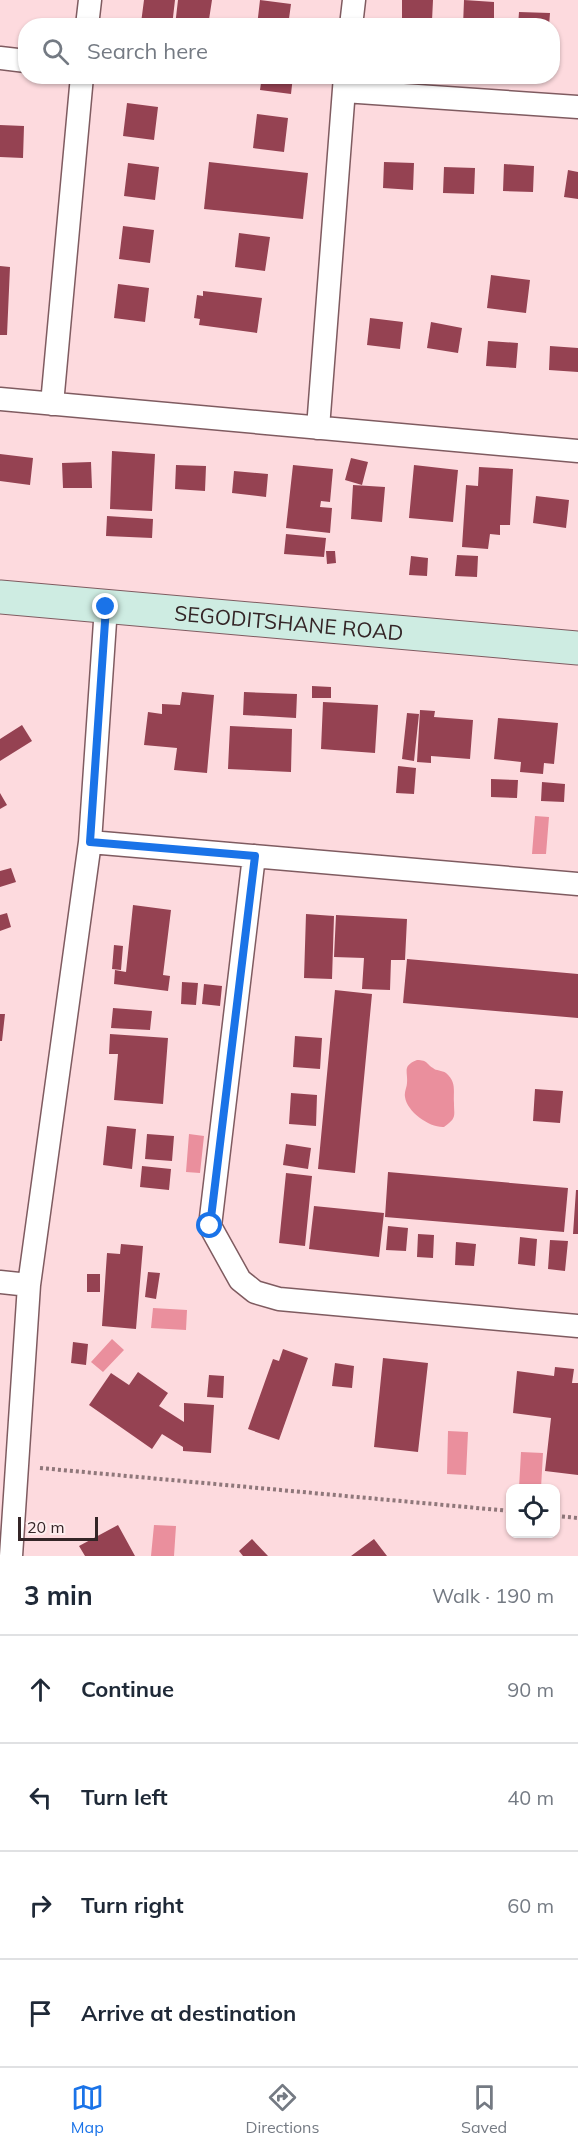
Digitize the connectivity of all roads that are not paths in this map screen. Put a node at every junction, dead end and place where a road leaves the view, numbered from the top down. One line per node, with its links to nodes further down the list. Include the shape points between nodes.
1 (90, 0): 3 (street)
2 (354, 0): 4 (street)
3 (88, 18)
4 (352, 18)
5 (0, 58): 6 (street)
6 (18, 60)
7 (81, 84): 11 (street)
8 (345, 84): 9 (street); 12 (street)
9 (578, 107)
10 (0, 399): 11 (street)
11 (52, 404): 12 (street)
12 (318, 428): 13 (street)
13 (578, 451)
14 (0, 597): 15 (street, SEGODITSHANE ROAD)
15 (106, 607): 16 (street, SEGODITSHANE ROAD); 17 (street)
16 (578, 648)
17 (90, 842): 18 (street); 21 (street)
18 (255, 856): 19 (street); 22 (street, via 210,1226 240,1280 255,1292 279,1299)
19 (578, 884)
20 (0, 1282): 21 (street)
21 (29, 1285): 23 (street)
22 (578, 1326)
23 (12, 1556)

